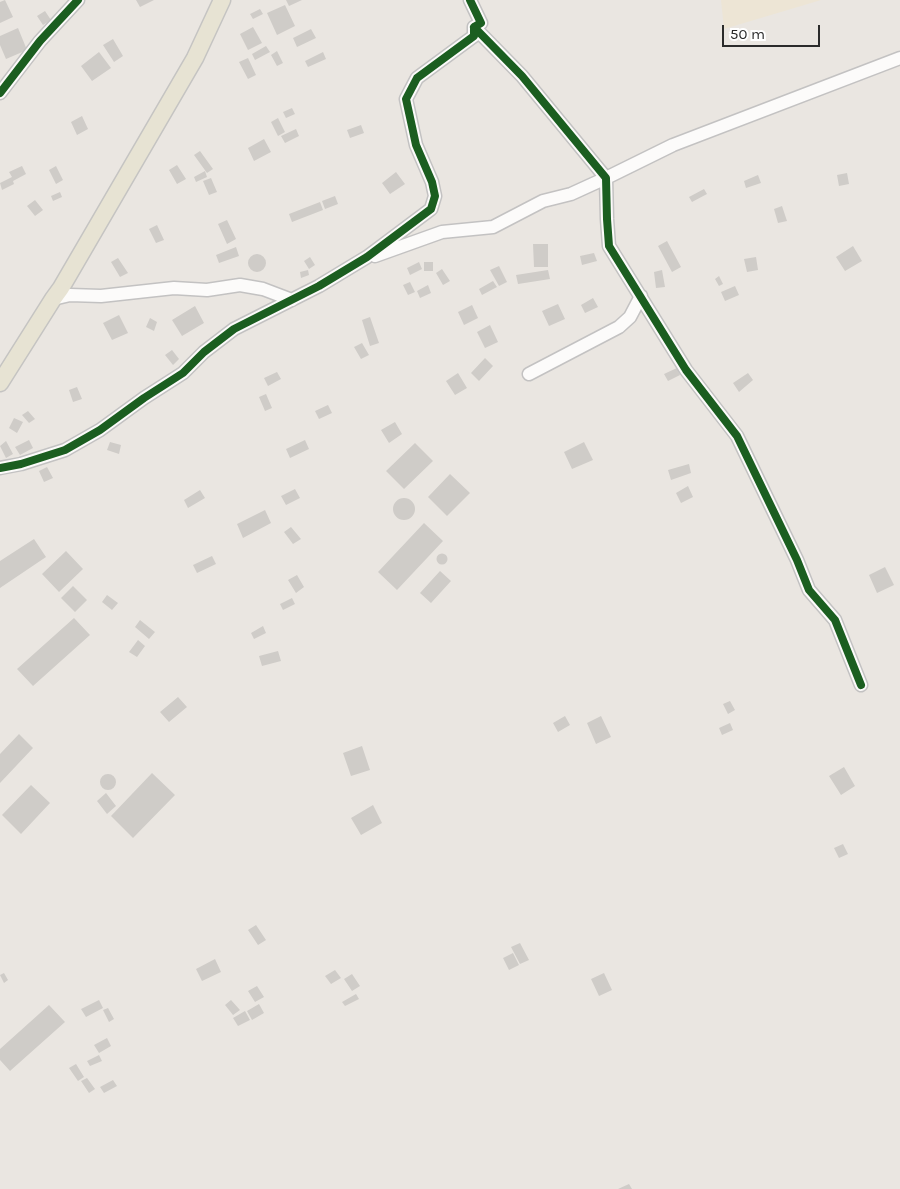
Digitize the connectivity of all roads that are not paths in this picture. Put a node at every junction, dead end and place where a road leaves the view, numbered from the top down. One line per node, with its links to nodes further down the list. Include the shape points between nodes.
1 (78, 0): 6 (street, via 40,41)
2 (222, 0): 10 (main road, via 195,58 61,288)
3 (470, 0): 4 (street, via 480,23)
4 (474, 27): 7 (street, via 522,76); 8 (street, via 474,36 417,78 406,98 416,145 432,182 435,196 431,209)
5 (900, 58): 7 (street, via 673,145)
6 (0, 93)
7 (606, 178): 8 (street, via 571,194 543,201 493,227 442,232); 9 (street, via 610,246)
8 (367, 258): 11 (street)
9 (641, 296): 12 (street, via 630,317 619,327); 15 (street, via 686,370 737,436 809,590 835,620)
10 (52, 298): 11 (street, via 70,294 101,296 240,285 263,288); 13 (main road)
11 (292, 300): 14 (street, via 234,330 204,352 183,373 100,430 64,450)
12 (528, 374)
13 (0, 383)
14 (0, 468)
15 (861, 685)

